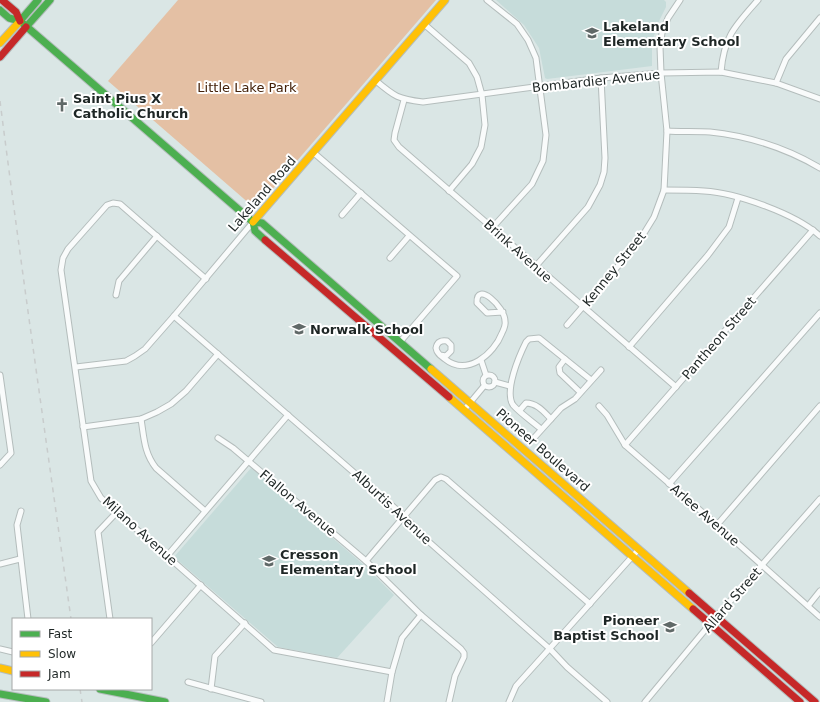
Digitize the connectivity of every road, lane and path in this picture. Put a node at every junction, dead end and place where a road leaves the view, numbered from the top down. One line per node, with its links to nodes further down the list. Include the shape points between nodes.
1 (2, 0): 10 (main road, Pioneer Boulevard, via 16,12)
2 (38, 0): 10 (main road)
3 (50, 0): 12 (main road)
4 (445, 0): 11 (main road, Lakeland Road)
5 (487, 0): 20 (street, via 517,24 528,40 536,58)
6 (758, 0): 15 (street, via 734,27 724,48)
7 (677, 1): 16 (street, Kenney Street, via 662,33)
8 (0, 10): 10 (main road, Pioneer Boulevard, via 9,18)
9 (820, 18): 19 (street, via 786,59)
10 (20, 21): 12 (main road, Pioneer Boulevard); 13 (main road)
11 (424, 24): 18 (main road, Lakeland Road); 21 (street, via 469,63 477,77)
12 (26, 27): 14 (main road); 32 (main road, Pioneer Boulevard)
13 (0, 44)
14 (0, 57)
15 (721, 72): 16 (street, Bombardier Avenue); 19 (street, Bombardier Avenue)
16 (661, 73): 17 (street, Bombardier Avenue); 24 (street, Kenney Street)
17 (601, 78): 20 (street, Bombardier Avenue); 39 (street, via 605,158 600,185 588,207)
18 (375, 80): 23 (street, Bombardier Avenue); 25 (main road, Lakeland Road)
19 (776, 83): 22 (street, Bombardier Avenue)
20 (541, 86): 21 (street, Bombardier Avenue); 33 (street, via 546,135 543,161 532,184)
21 (482, 95): 23 (street, Bombardier Avenue, via 424,102); 28 (street, via 485,125 480,147 472,164)
22 (820, 99)
23 (404, 100): 28 (street, Brink Avenue, via 394,140)
24 (666, 131): 26 (street, via 709,132 744,138 800,156); 27 (street, Kenney Street)
25 (314, 153): 29 (street); 32 (main road, Lakeland Road)
26 (820, 168)
27 (664, 190): 30 (street, via 705,191); 42 (street, Kenney Street, via 654,216 638,243)
28 (449, 191): 33 (street, Brink Avenue)
29 (361, 193): 31 (street); 36 (street)
30 (738, 198): 34 (street, via 771,208); 48 (street, via 729,227)
31 (342, 215)
32 (253, 222): 40 (street, Lakeland Road); 47 (main road, Pioneer Boulevard, via 262,223); 66 (main road, Pioneer Boulevard, via 255,231)
33 (492, 228): 39 (street, Brink Avenue)
34 (813, 230): 37 (street); 61 (street, Pantheon Street)
35 (157, 236): 40 (street); 41 (street, via 119,281); 53 (street, Milano Avenue, via 120,204 113,203 106,205 68,249 61,270)
36 (409, 236): 38 (street); 47 (street, via 457,276)
37 (820, 236)
38 (390, 258)
39 (535, 267): 42 (street, Brink Avenue)
40 (206, 279): 45 (street, Lakeland Road)
41 (116, 295)
42 (582, 308): 46 (street, Kenney Street); 48 (street, Brink Avenue)
43 (503, 312): 43 (street, via 487,313 478,304 478,297 482,294 488,296); 52 (street, via 506,321 501,337)
44 (820, 313): 78 (street)
45 (174, 316): 49 (street, Alburtis Avenue); 53 (street, Lakeland Road, via 144,349 126,361)
46 (567, 325)
47 (400, 342): 63 (main road, Pioneer Boulevard)
48 (629, 347): 61 (street, Brink Avenue)
49 (218, 354): 68 (street, Alburtis Avenue); 69 (street, via 186,391 171,404)
50 (440, 355): 52 (street, via 459,366)
51 (565, 359): 57 (street); 60 (street, via 539,338 529,339 523,348); 62 (street, via 559,367 560,373)
52 (481, 360): 56 (street)
53 (76, 367): 71 (street, Milano Avenue)
54 (601, 370): 57 (street)
55 (0, 375): 77 (street, via 11,453)
56 (486, 375): 58 (street, via 491,374); 59 (street, via 482,382)
57 (591, 380): 62 (street)
58 (495, 382): 59 (street, via 493,386); 60 (street)
59 (484, 386): 63 (street)
60 (510, 386): 67 (street, via 513,404)
61 (676, 387): 75 (street, Pantheon Street)
62 (580, 392): 70 (street)
63 (470, 403): 66 (street); 85 (main road, Pioneer Boulevard)
64 (599, 406): 75 (street, Arlee Avenue)
65 (820, 406): 84 (street)
66 (464, 410): 87 (main road, Pioneer Boulevard)
67 (520, 410): 70 (street, via 526,403 535,404); 72 (street)
68 (288, 415): 76 (street); 83 (street, Alburtis Avenue)
69 (141, 419): 71 (street); 80 (street, via 149,460)
70 (551, 419): 72 (street)
71 (83, 427): 82 (street, Milano Avenue, via 91,481 101,498)
72 (542, 429): 74 (street)
73 (218, 438): 76 (street, Flallon Avenue)
74 (533, 439)
75 (625, 445): 78 (street, Arlee Avenue)
76 (248, 461): 80 (street); 89 (street, Flallon Avenue)
77 (0, 465)
78 (669, 484): 84 (street, Arlee Avenue)
79 (820, 499): 91 (street, Allard Street)
80 (205, 511): 86 (street)
81 (21, 512): 88 (street, via 17,525)
82 (117, 512): 86 (street, Milano Avenue); 100 (street, via 98,532)
83 (404, 516): 89 (street); 94 (street, via 435,480 441,477 446,479); 105 (street, Alburtis Avenue, via 428,541)
84 (717, 525): 91 (street, Arlee Avenue)
85 (639, 549): 87 (street); 98 (main road, Pioneer Boulevard)
86 (167, 556): 92 (street, Milano Avenue)
87 (632, 557): 94 (street); 102 (main road, Pioneer Boulevard)
88 (20, 559): 90 (street); 99 (street)
89 (366, 561): 96 (street, Flallon Avenue)
90 (0, 564)
91 (762, 566): 95 (street, Arlee Avenue); 98 (street, Allard Street)
92 (201, 585): 101 (street, Milano Avenue); 103 (street)
93 (820, 592): 95 (street)
94 (590, 604): 105 (street)
95 (808, 606): 97 (street, Arlee Avenue)
96 (421, 615): 109 (street, via 402,638); 118 (street, Flallon Avenue, via 464,652)
97 (820, 616)
98 (717, 617): 102 (street, Allard Street); 123 (main road, Pioneer Boulevard)
99 (28, 618)
100 (110, 618)
101 (245, 623): 109 (street, Milano Avenue, via 274,650); 111 (street, via 215,656)
102 (710, 624): 121 (street, Allard Street); 122 (main road, Pioneer Boulevard)
103 (152, 642)
104 (0, 649): 106 (street)
105 (550, 650): 119 (street, via 516,686); 120 (street, Alburtis Avenue)
106 (12, 652)
107 (0, 668): 108 (main road)
108 (12, 671)
109 (392, 672): 117 (street)
110 (188, 682): 111 (street)
111 (211, 689): 116 (street)
112 (105, 690): 115 (main road)
113 (0, 694): 114 (main road)
114 (46, 702)
115 (164, 702)
116 (261, 702)
117 (387, 702)
118 (449, 702)
119 (509, 702)
120 (607, 702)
121 (645, 702)
122 (800, 702)
123 (815, 702)

